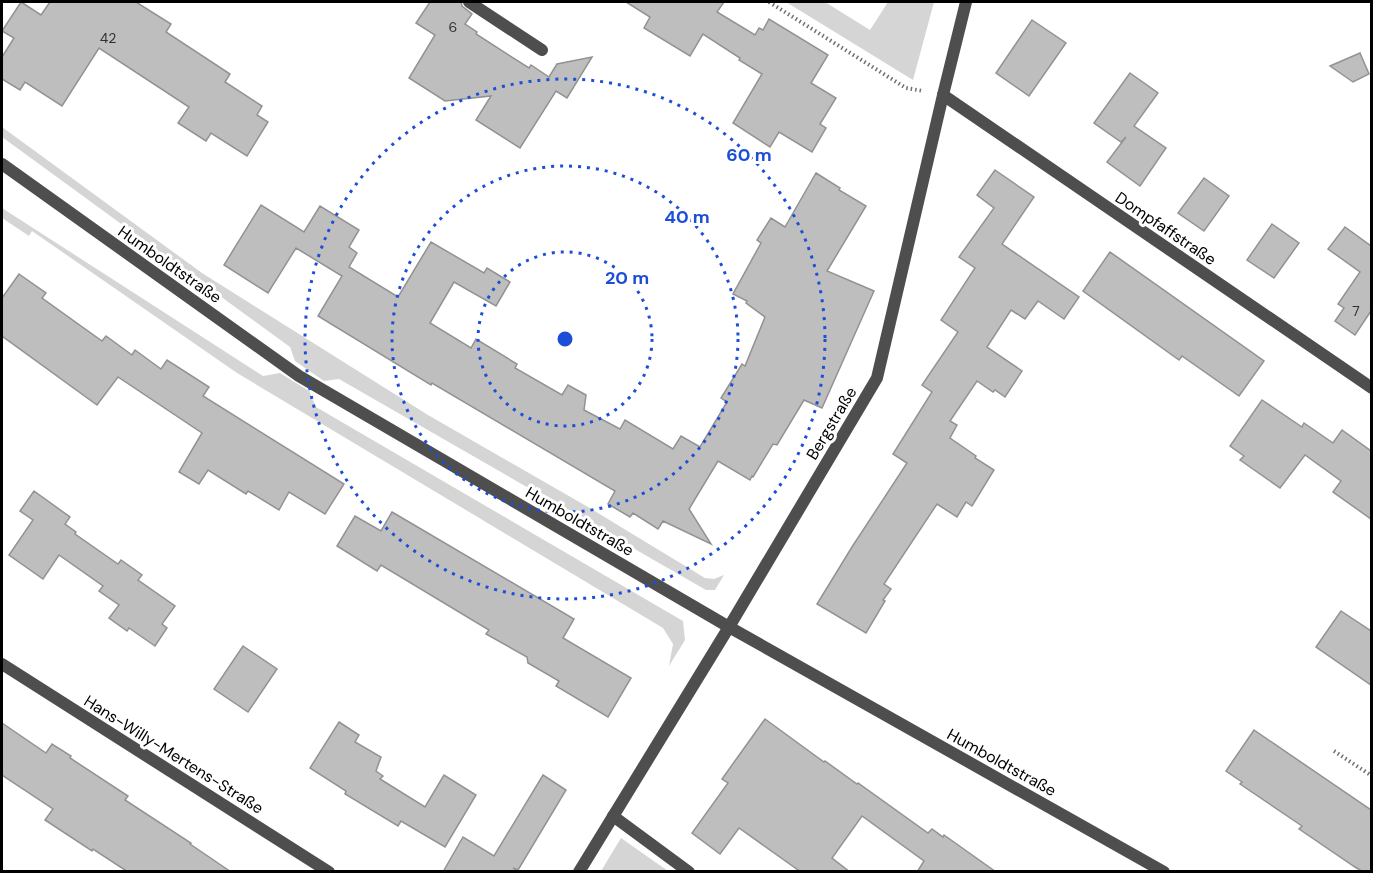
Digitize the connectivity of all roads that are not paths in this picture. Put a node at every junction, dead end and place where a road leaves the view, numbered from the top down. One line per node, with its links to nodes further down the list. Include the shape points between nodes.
1 (470, 2): 3 (street)
2 (966, 2): 4 (street, Bergstraße)
3 (542, 50)
4 (943, 95): 6 (street, Dompfaffstraße); 7 (street, Bergstraße, via 877,378)
5 (2, 164): 7 (street, Humboldtstraße, via 299,376)
6 (1371, 388)
7 (729, 627): 9 (street, Bergstraße); 13 (street, Humboldtstraße)
8 (2, 664): 10 (street, Hans-Willy-Mertens-Straße)
9 (613, 816): 11 (street, Bergstraße); 12 (street)
10 (328, 872)
11 (579, 872)
12 (688, 872)
13 (1164, 872)

